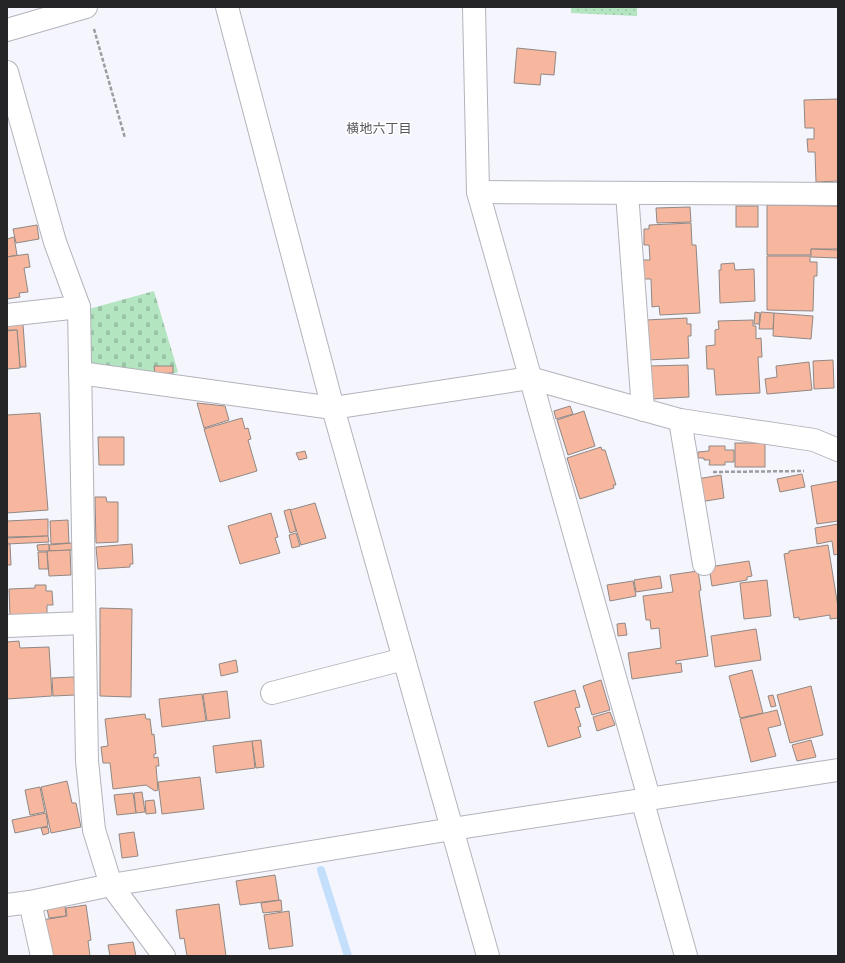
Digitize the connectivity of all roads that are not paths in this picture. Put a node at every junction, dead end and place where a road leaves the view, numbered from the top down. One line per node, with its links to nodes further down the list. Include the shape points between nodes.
1 (227, 7): 13 (street)
2 (474, 7): 6 (street)
3 (89, 14): 4 (street)
4 (7, 30)
5 (7, 72): 9 (street, via 55,242)
6 (478, 192): 7 (street); 12 (street)
7 (627, 193): 8 (street); 14 (street)
8 (838, 194)
9 (79, 307): 10 (street); 11 (street)
10 (7, 315)
11 (80, 373): 13 (street); 18 (street)
12 (530, 378): 13 (street); 14 (street); 23 (street)
13 (333, 408): 20 (street)
14 (643, 410): 15 (street)
15 (680, 420): 16 (street, via 814,440); 17 (street)
16 (838, 450)
17 (704, 564)
18 (84, 623): 19 (street); 25 (street, via 87,761 93,822)
19 (7, 626)
20 (404, 659): 21 (street); 24 (street)
21 (272, 693)
22 (838, 770): 23 (street)
23 (646, 799): 24 (street); 31 (street)
24 (452, 829): 25 (street); 30 (street)
25 (111, 885): 26 (street); 29 (street)
26 (30, 902): 27 (street); 28 (street)
27 (7, 905)
28 (42, 956)
29 (164, 956)
30 (488, 956)
31 (686, 956)

